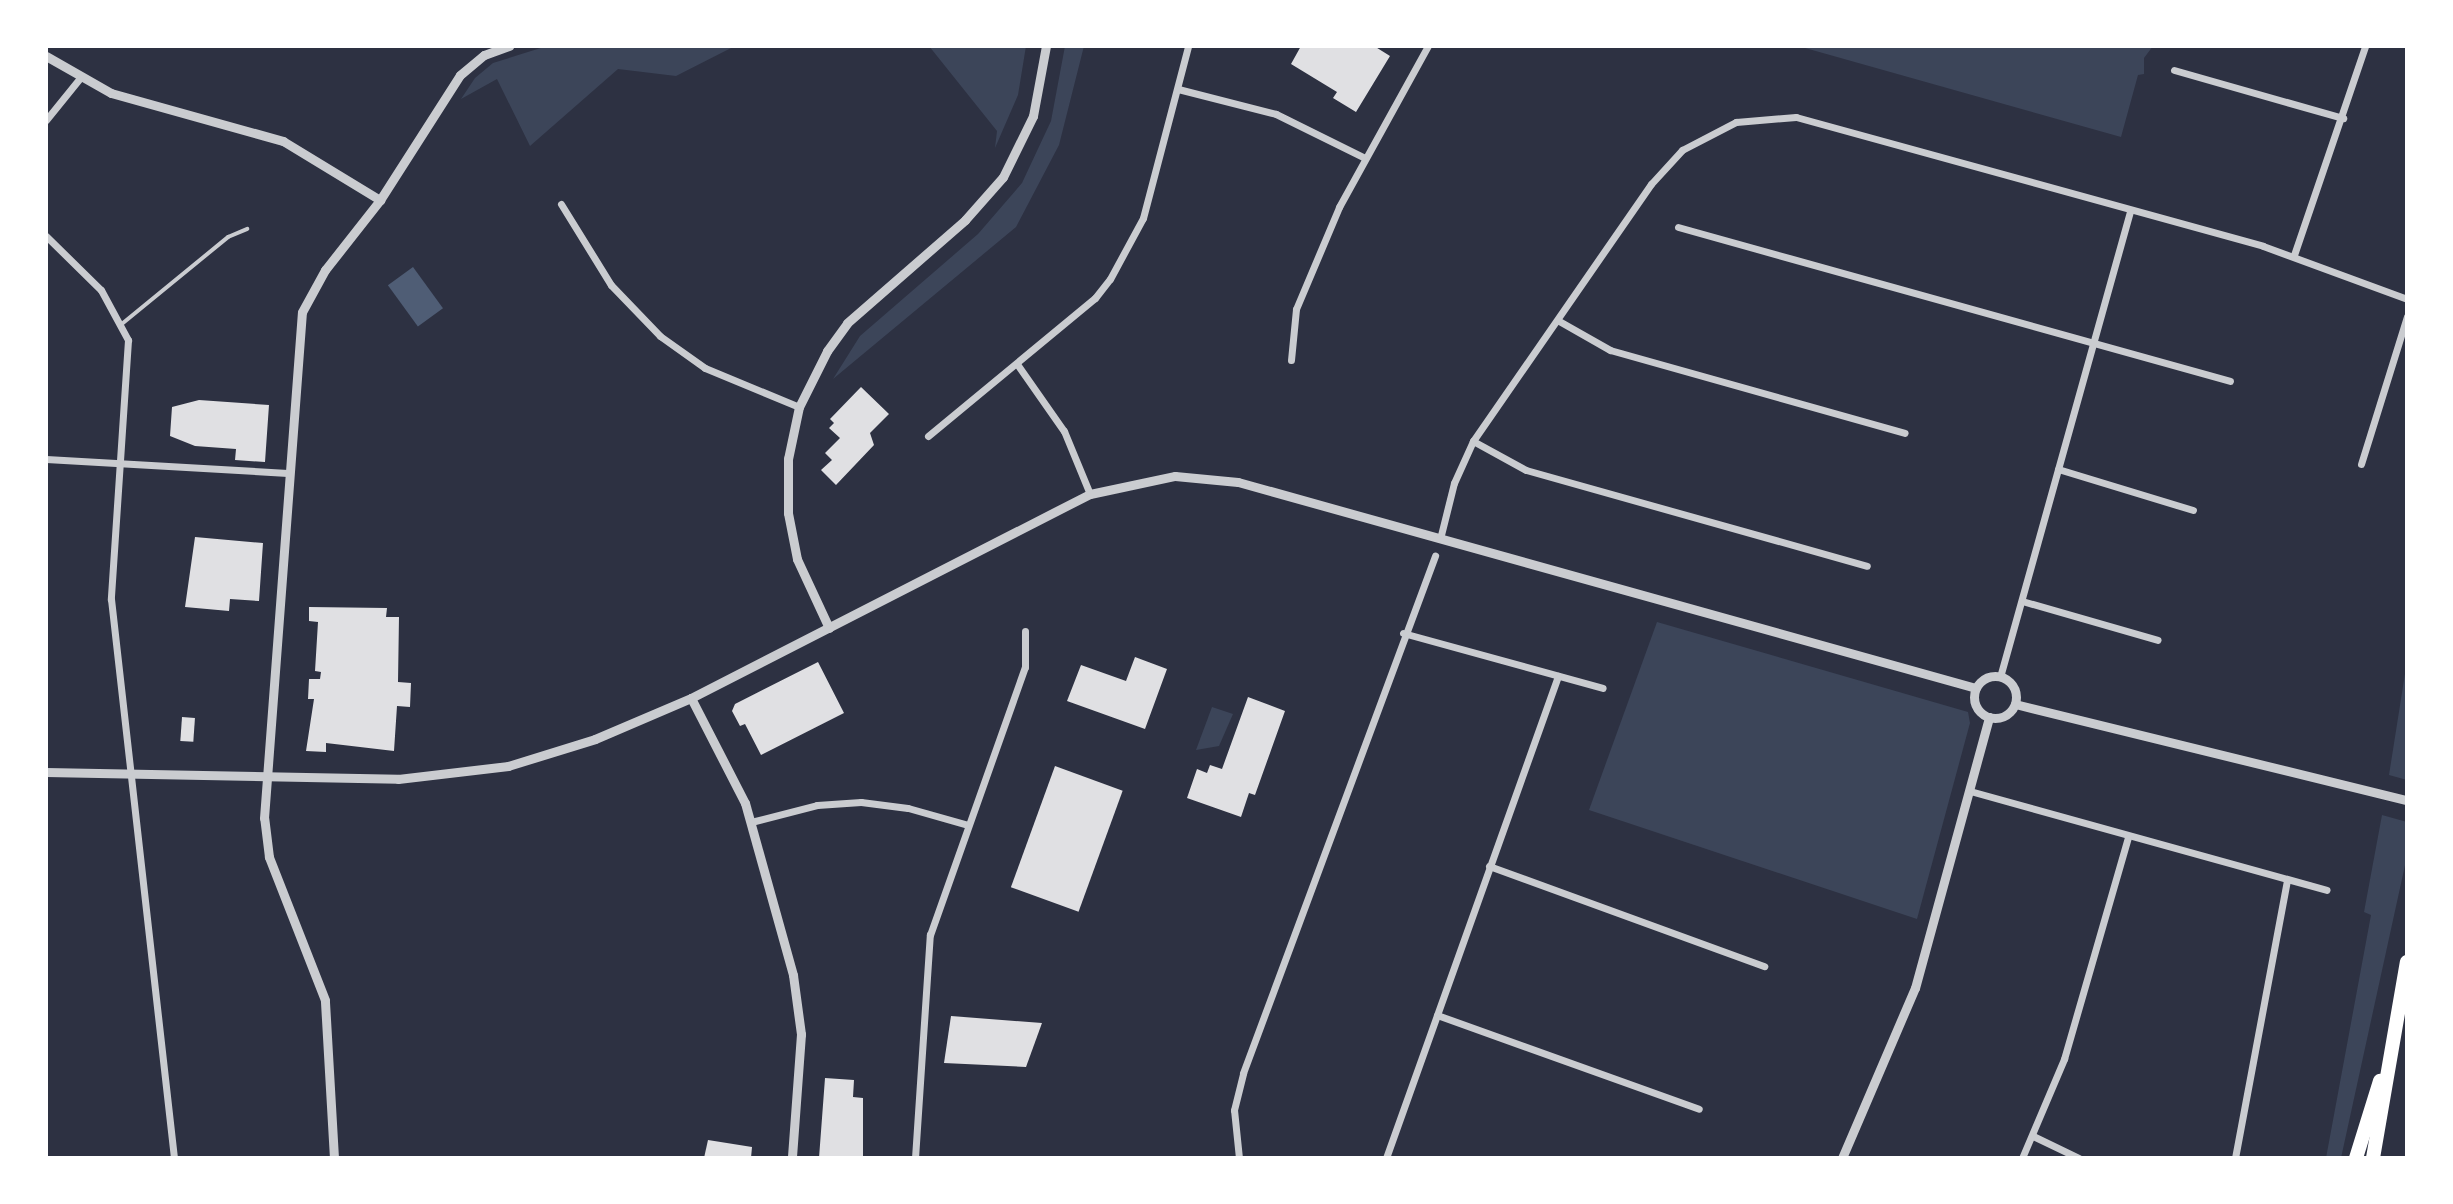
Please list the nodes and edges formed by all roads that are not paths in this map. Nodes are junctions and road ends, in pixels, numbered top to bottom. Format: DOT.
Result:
graph roads {
  1 [pos="509,46"];
  2 [pos="1046,46"];
  3 [pos="1188,46"];
  4 [pos="1428,46"];
  5 [pos="2365,46"];
  6 [pos="46,56"];
  7 [pos="2174,70"];
  8 [pos="80,78"];
  9 [pos="1178,89"];
  10 [pos="2343,118"];
  11 [pos="46,120"];
  12 [pos="1365,158"];
  13 [pos="380,200"];
  14 [pos="561,204"];
  15 [pos="2130,211"];
  16 [pos="1678,227"];
  17 [pos="247,229"];
  18 [pos="46,236"];
  19 [pos="2294,255"];
  20 [pos="2407,299"];
  21 [pos="2407,316"];
  22 [pos="1559,321"];
  23 [pos="123,323"];
  24 [pos="2094,342"];
  25 [pos="1291,360"];
  26 [pos="1017,364"];
  27 [pos="2230,381"];
  28 [pos="799,407"];
  29 [pos="1905,433"];
  30 [pos="928,436"];
  31 [pos="1473,441"];
  32 [pos="46,459"];
  33 [pos="2361,464"];
  34 [pos="123,465"];
  35 [pos="2058,469"];
  36 [pos="288,473"];
  37 [pos="1090,494"];
  38 [pos="2193,510"];
  39 [pos="1440,539"];
  40 [pos="1435,556"];
  41 [pos="1867,566"];
  42 [pos="2022,601"];
  43 [pos="829,628"];
  44 [pos="1025,631"];
  45 [pos="1403,633"];
  46 [pos="2158,640"];
  47 [pos="1558,676"];
  48 [pos="2000,677"];
  49 [pos="1603,688"];
  50 [pos="1976,688"];
  51 [pos="691,698"];
  52 [pos="2015,704"];
  53 [pos="1989,717"];
  54 [pos="46,772"];
  55 [pos="131,775"];
  56 [pos="267,779"];
  57 [pos="1970,791"];
  58 [pos="2407,800"];
  59 [pos="751,822"];
  60 [pos="968,825"];
  61 [pos="2128,837"];
  62 [pos="1489,866"];
  63 [pos="2287,880"];
  64 [pos="2327,890"];
  65 [pos="2407,962"];
  66 [pos="1764,966"];
  67 [pos="1437,1015"];
  68 [pos="2392,1047"];
  69 [pos="1699,1109"];
  70 [pos="2033,1136"];
  71 [pos="174,1158"];
  72 [pos="334,1158"];
  73 [pos="792,1158"];
  74 [pos="915,1158"];
  75 [pos="1239,1158"];
  76 [pos="1386,1158"];
  77 [pos="1842,1158"];
  78 [pos="2022,1158"];
  79 [pos="2079,1158"];
  80 [pos="2235,1158"];
  81 [pos="2356,1158"];
  82 [pos="2373,1158"];
  1 -- 13 [label="street"];
  2 -- 28 [label="street"];
  3 -- 9 [label="street"];
  4 -- 12 [label="street"];
  5 -- 10 [label="street"];
  6 -- 8 [label="street"];
  7 -- 10 [label="street"];
  8 -- 11 [label="street"];
  8 -- 13 [label="street"];
  9 -- 12 [label="street"];
  9 -- 26 [label="street"];
  10 -- 19 [label="street"];
  12 -- 25 [label="street"];
  13 -- 36 [label="street"];
  14 -- 28 [label="street"];
  15 -- 19 [label="street"];
  15 -- 22 [label="street"];
  15 -- 24 [label="street"];
  16 -- 24 [label="street"];
  17 -- 23 [label="lane"];
  18 -- 23 [label="street"];
  19 -- 20 [label="street"];
  21 -- 33 [label="street"];
  22 -- 29 [label="street"];
  22 -- 31 [label="street"];
  23 -- 34 [label="street"];
  24 -- 27 [label="street"];
  24 -- 35 [label="street"];
  26 -- 30 [label="street"];
  26 -- 37 [label="street"];
  28 -- 43 [label="street"];
  31 -- 39 [label="street"];
  31 -- 41 [label="street"];
  32 -- 34 [label="street"];
  34 -- 36 [label="street"];
  34 -- 55 [label="street"];
  35 -- 38 [label="street"];
  35 -- 42 [label="street"];
  36 -- 56 [label="street"];
  37 -- 39 [label="street"];
  37 -- 43 [label="street"];
  39 -- 50 [label="street"];
  40 -- 45 [label="street"];
  42 -- 46 [label="street"];
  42 -- 48 [label="street"];
  43 -- 51 [label="street"];
  44 -- 60 [label="street"];
  45 -- 47 [label="street"];
  45 -- 75 [label="street"];
  47 -- 49 [label="street"];
  47 -- 62 [label="street"];
  48 -- 50 [label="street"];
  48 -- 52 [label="street"];
  50 -- 53 [label="street"];
  51 -- 56 [label="street"];
  51 -- 59 [label="street"];
  52 -- 53 [label="street"];
  52 -- 58 [label="street"];
  53 -- 57 [label="street"];
  54 -- 55 [label="street"];
  55 -- 56 [label="street"];
  55 -- 71 [label="street"];
  56 -- 72 [label="street"];
  57 -- 61 [label="street"];
  57 -- 77 [label="street"];
  59 -- 60 [label="street"];
  59 -- 73 [label="street"];
  60 -- 74 [label="street"];
  61 -- 63 [label="street"];
  61 -- 70 [label="street"];
  62 -- 66 [label="street"];
  62 -- 67 [label="street"];
  63 -- 64 [label="street"];
  63 -- 80 [label="street"];
  65 -- 68 [label="highway"];
  67 -- 69 [label="street"];
  67 -- 76 [label="street"];
  68 -- 81 [label="highway"];
  68 -- 82 [label="highway"];
  70 -- 78 [label="street"];
  70 -- 79 [label="street"];
}
